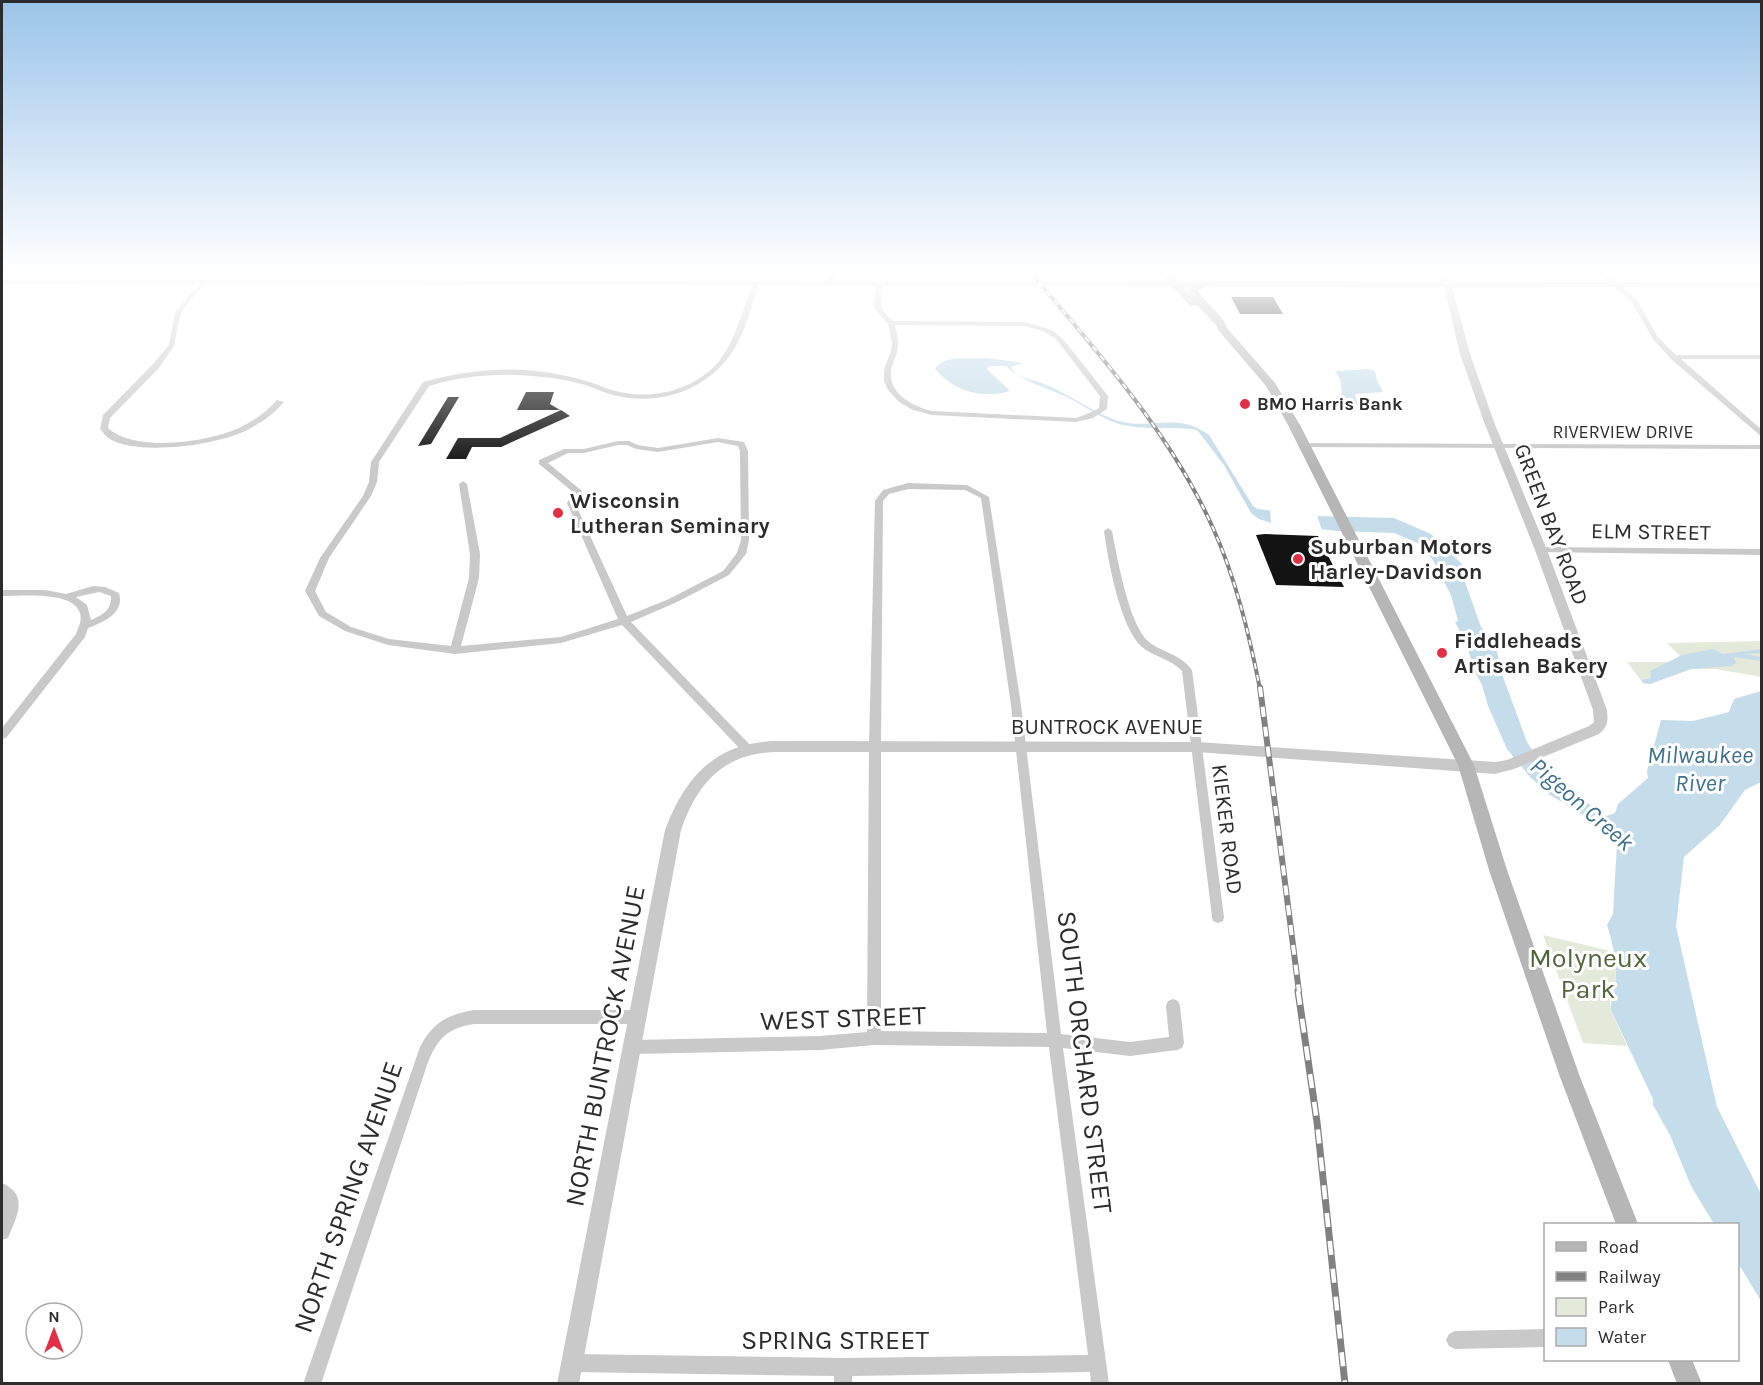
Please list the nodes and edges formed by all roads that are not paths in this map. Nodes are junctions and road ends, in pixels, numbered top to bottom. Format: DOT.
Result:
graph roads {
  1 [pos="174,338"];
  2 [pos="735,338"];
  3 [pos="895,338"];
  4 [pos="1059,338"];
  5 [pos="1230,338"];
  6 [pos="1461,338"];
  7 [pos="1654,338"];
  8 [pos="1674,357"];
  9 [pos="1761,357"];
  10 [pos="280,402"];
  11 [pos="1761,435"];
  12 [pos="1304,445"];
  13 [pos="1499,447"];
  14 [pos="1761,447"];
  15 [pos="463,484"];
  16 [pos="1108,531"];
  17 [pos="1540,550"];
  18 [pos="1761,552"];
  19 [pos="2,593"];
  20 [pos="69,596"];
  21 [pos="624,621"];
  22 [pos="86,625"];
  23 [pos="455,650"];
  24 [pos="2,735"];
  25 [pos="875,745"];
  26 [pos="1020,747"];
  27 [pos="1197,747"];
  28 [pos="747,749"];
  29 [pos="1466,765"];
  30 [pos="1218,917"];
  31 [pos="1173,1006"];
  32 [pos="639,1017"];
  33 [pos="874,1038"];
  34 [pos="1055,1040"];
  35 [pos="633,1047"];
  36 [pos="2,1191"];
  37 [pos="1627,1223"];
  38 [pos="2,1232"];
  39 [pos="1544,1338"];
  40 [pos="1455,1340"];
  41 [pos="1681,1361"];
  42 [pos="572,1363"];
  43 [pos="1098,1363"];
  44 [pos="843,1375"];
  45 [pos="312,1383"];
  46 [pos="568,1383"];
  47 [pos="1100,1383"];
  48 [pos="1690,1383"];
  1 -- 10 [label="street"];
  2 -- 23 [label="street"];
  3 -- 4 [label="street"];
  5 -- 12 [label="main road"];
  6 -- 13 [label="street, GREEN BAY ROAD"];
  7 -- 8 [label="street"];
  8 -- 9 [label="street"];
  8 -- 11 [label="street"];
  12 -- 13 [label="street, RIVERVIEW DRIVE"];
  12 -- 29 [label="main road"];
  13 -- 14 [label="street, RIVERVIEW DRIVE"];
  13 -- 17 [label="street, GREEN BAY ROAD"];
  15 -- 23 [label="street"];
  16 -- 27 [label="street, KIEKER ROAD"];
  17 -- 18 [label="street, ELM STREET"];
  17 -- 29 [label="street, GREEN BAY ROAD"];
  19 -- 20 [label="street"];
  20 -- 22 [label="street"];
  20 -- 22 [label="street"];
  21 -- 21 [label="street"];
  21 -- 23 [label="street"];
  21 -- 28 [label="street"];
  22 -- 24 [label="street"];
  25 -- 26 [label="street, BUNTROCK AVENUE"];
  25 -- 26 [label="street, SOUTH ORCHARD STREET"];
  25 -- 28 [label="street, BUNTROCK AVENUE"];
  25 -- 33 [label="street"];
  26 -- 27 [label="street, BUNTROCK AVENUE"];
  26 -- 34 [label="street, SOUTH ORCHARD STREET"];
  27 -- 29 [label="street, BUNTROCK AVENUE"];
  27 -- 30 [label="street, KIEKER ROAD"];
  28 -- 32 [label="street, NORTH BUNTROCK AVENUE"];
  29 -- 37 [label="main road"];
  31 -- 34 [label="street"];
  32 -- 35 [label="street, NORTH BUNTROCK AVENUE"];
  32 -- 45 [label="street, NORTH SPRING AVENUE"];
  33 -- 34 [label="street, WEST STREET"];
  33 -- 35 [label="street, WEST STREET"];
  34 -- 43 [label="street, SOUTH ORCHARD STREET"];
  35 -- 42 [label="street, NORTH BUNTROCK AVENUE"];
  36 -- 38 [label="street"];
  39 -- 40 [label="street"];
  41 -- 48 [label="main road"];
  42 -- 44 [label="street, SPRING STREET"];
  42 -- 46 [label="street, NORTH BUNTROCK AVENUE"];
  43 -- 44 [label="street, SPRING STREET"];
  43 -- 47 [label="street, SOUTH ORCHARD STREET"];
}
